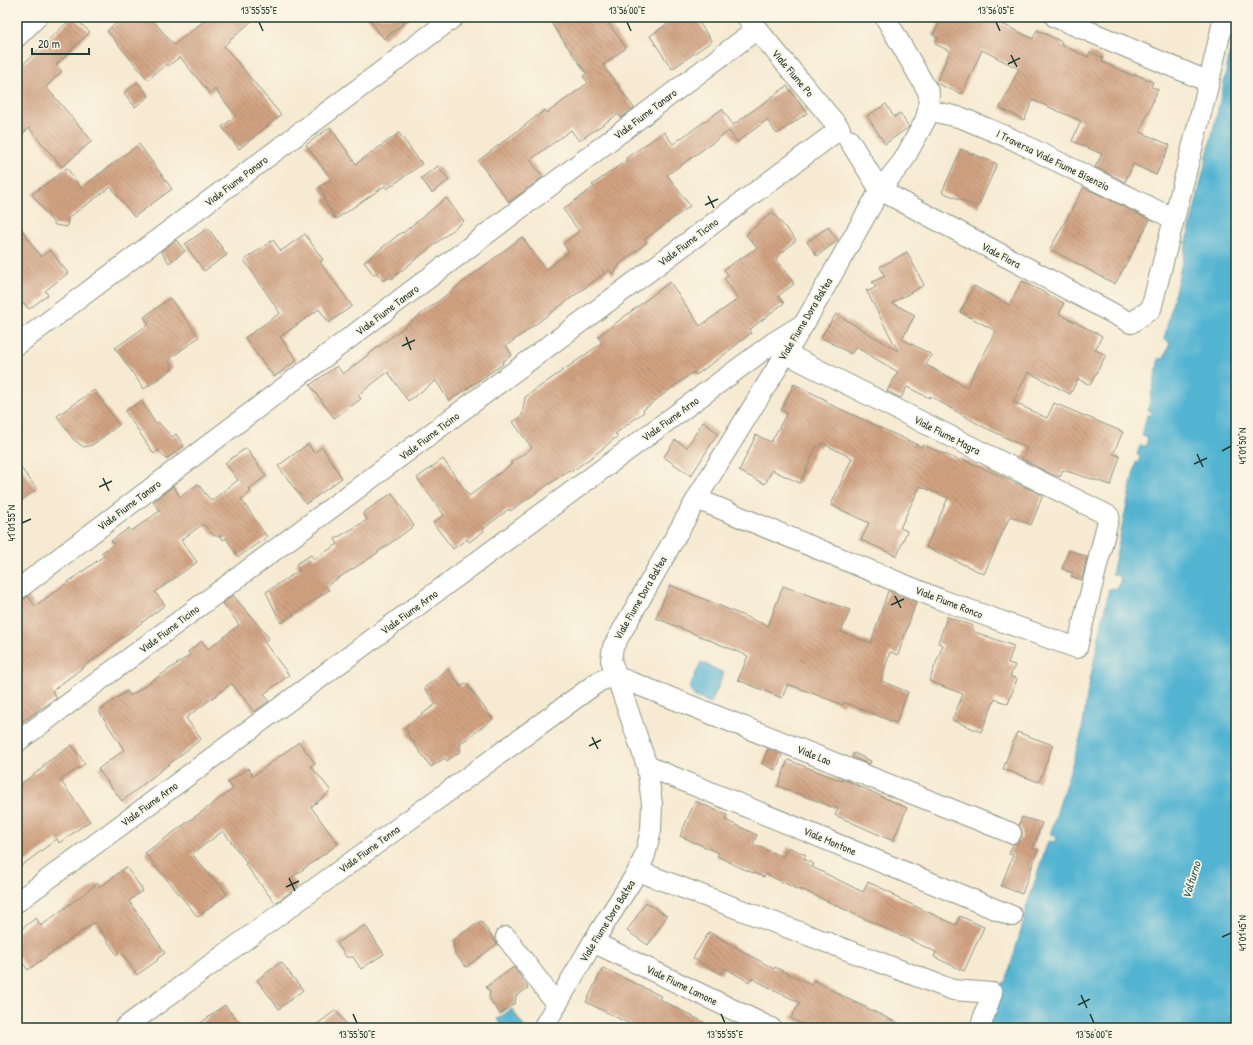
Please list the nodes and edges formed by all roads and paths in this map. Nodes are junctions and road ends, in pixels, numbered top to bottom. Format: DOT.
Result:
graph roads {
  1 [pos="37,17"];
  2 [pos="454,17"];
  3 [pos="885,17"];
  4 [pos="1055,17"];
  5 [pos="1224,17"];
  6 [pos="752,23"];
  7 [pos="17,37"];
  8 [pos="1209,82"];
  9 [pos="928,110"];
  10 [pos="845,135"];
  11 [pos="880,190"];
  12 [pos="1174,219"];
  13 [pos="804,324"];
  14 [pos="17,345"];
  15 [pos="785,353"];
  16 [pos="697,498"];
  17 [pos="1109,516"];
  18 [pos="17,590"];
  19 [pos="616,677"];
  20 [pos="17,742"];
  21 [pos="647,766"];
  22 [pos="1012,833"];
  23 [pos="638,871"];
  24 [pos="17,902"];
  25 [pos="1012,916"];
  26 [pos="506,937"];
  27 [pos="593,942"];
  28 [pos="557,1005"];
  29 [pos="124,1028"];
  30 [pos="543,1028"];
  31 [pos="771,1028"];
  32 [pos="980,1028"];
  1 -- 7 [label="street"];
  2 -- 14 [label="street, Viale Fiume Panaro"];
  3 -- 9 [label="street"];
  4 -- 8 [label="street"];
  5 -- 8 [label="street"];
  6 -- 10 [label="street, Viale Fiume Po"];
  6 -- 18 [label="street, Viale Fiume Tanaro"];
  8 -- 12 [label="street"];
  9 -- 11 [label="street, Viale Fiume Dora Baltea"];
  9 -- 12 [label="street, I Traversa Viale Fiume Bisenzio"];
  10 -- 11 [label="street, Viale Fiume Po"];
  10 -- 20 [label="street, Viale Fiume Ticino"];
  11 -- 12 [label="street, Viale Fiora"];
  11 -- 13 [label="street, Viale Fiume Dora Baltea"];
  13 -- 15 [label="street, Viale Fiume Dora Baltea"];
  13 -- 24 [label="street, Viale Fiume Arno"];
  15 -- 16 [label="street, Viale Fiume Dora Baltea"];
  15 -- 17 [label="street, Viale Fiume Magra"];
  16 -- 17 [label="street, Viale Fiume Ronco"];
  16 -- 19 [label="street, Viale Fiume Dora Baltea"];
  19 -- 21 [label="street, Viale Fiume Dora Baltea"];
  19 -- 22 [label="street, Viale Lao"];
  19 -- 29 [label="street, Viale Fiume Tenna"];
  21 -- 23 [label="street, Viale Fiume Dora Baltea"];
  21 -- 25 [label="street, Viale Montone"];
  23 -- 27 [label="street, Viale Fiume Dora Baltea"];
  23 -- 32 [label="street"];
  26 -- 28 [label="street"];
  27 -- 28 [label="street, Viale Fiume Dora Baltea"];
  27 -- 31 [label="street, Viale Fiume Lamone"];
  28 -- 30 [label="street, Viale Fiume Dora Baltea"];
}
